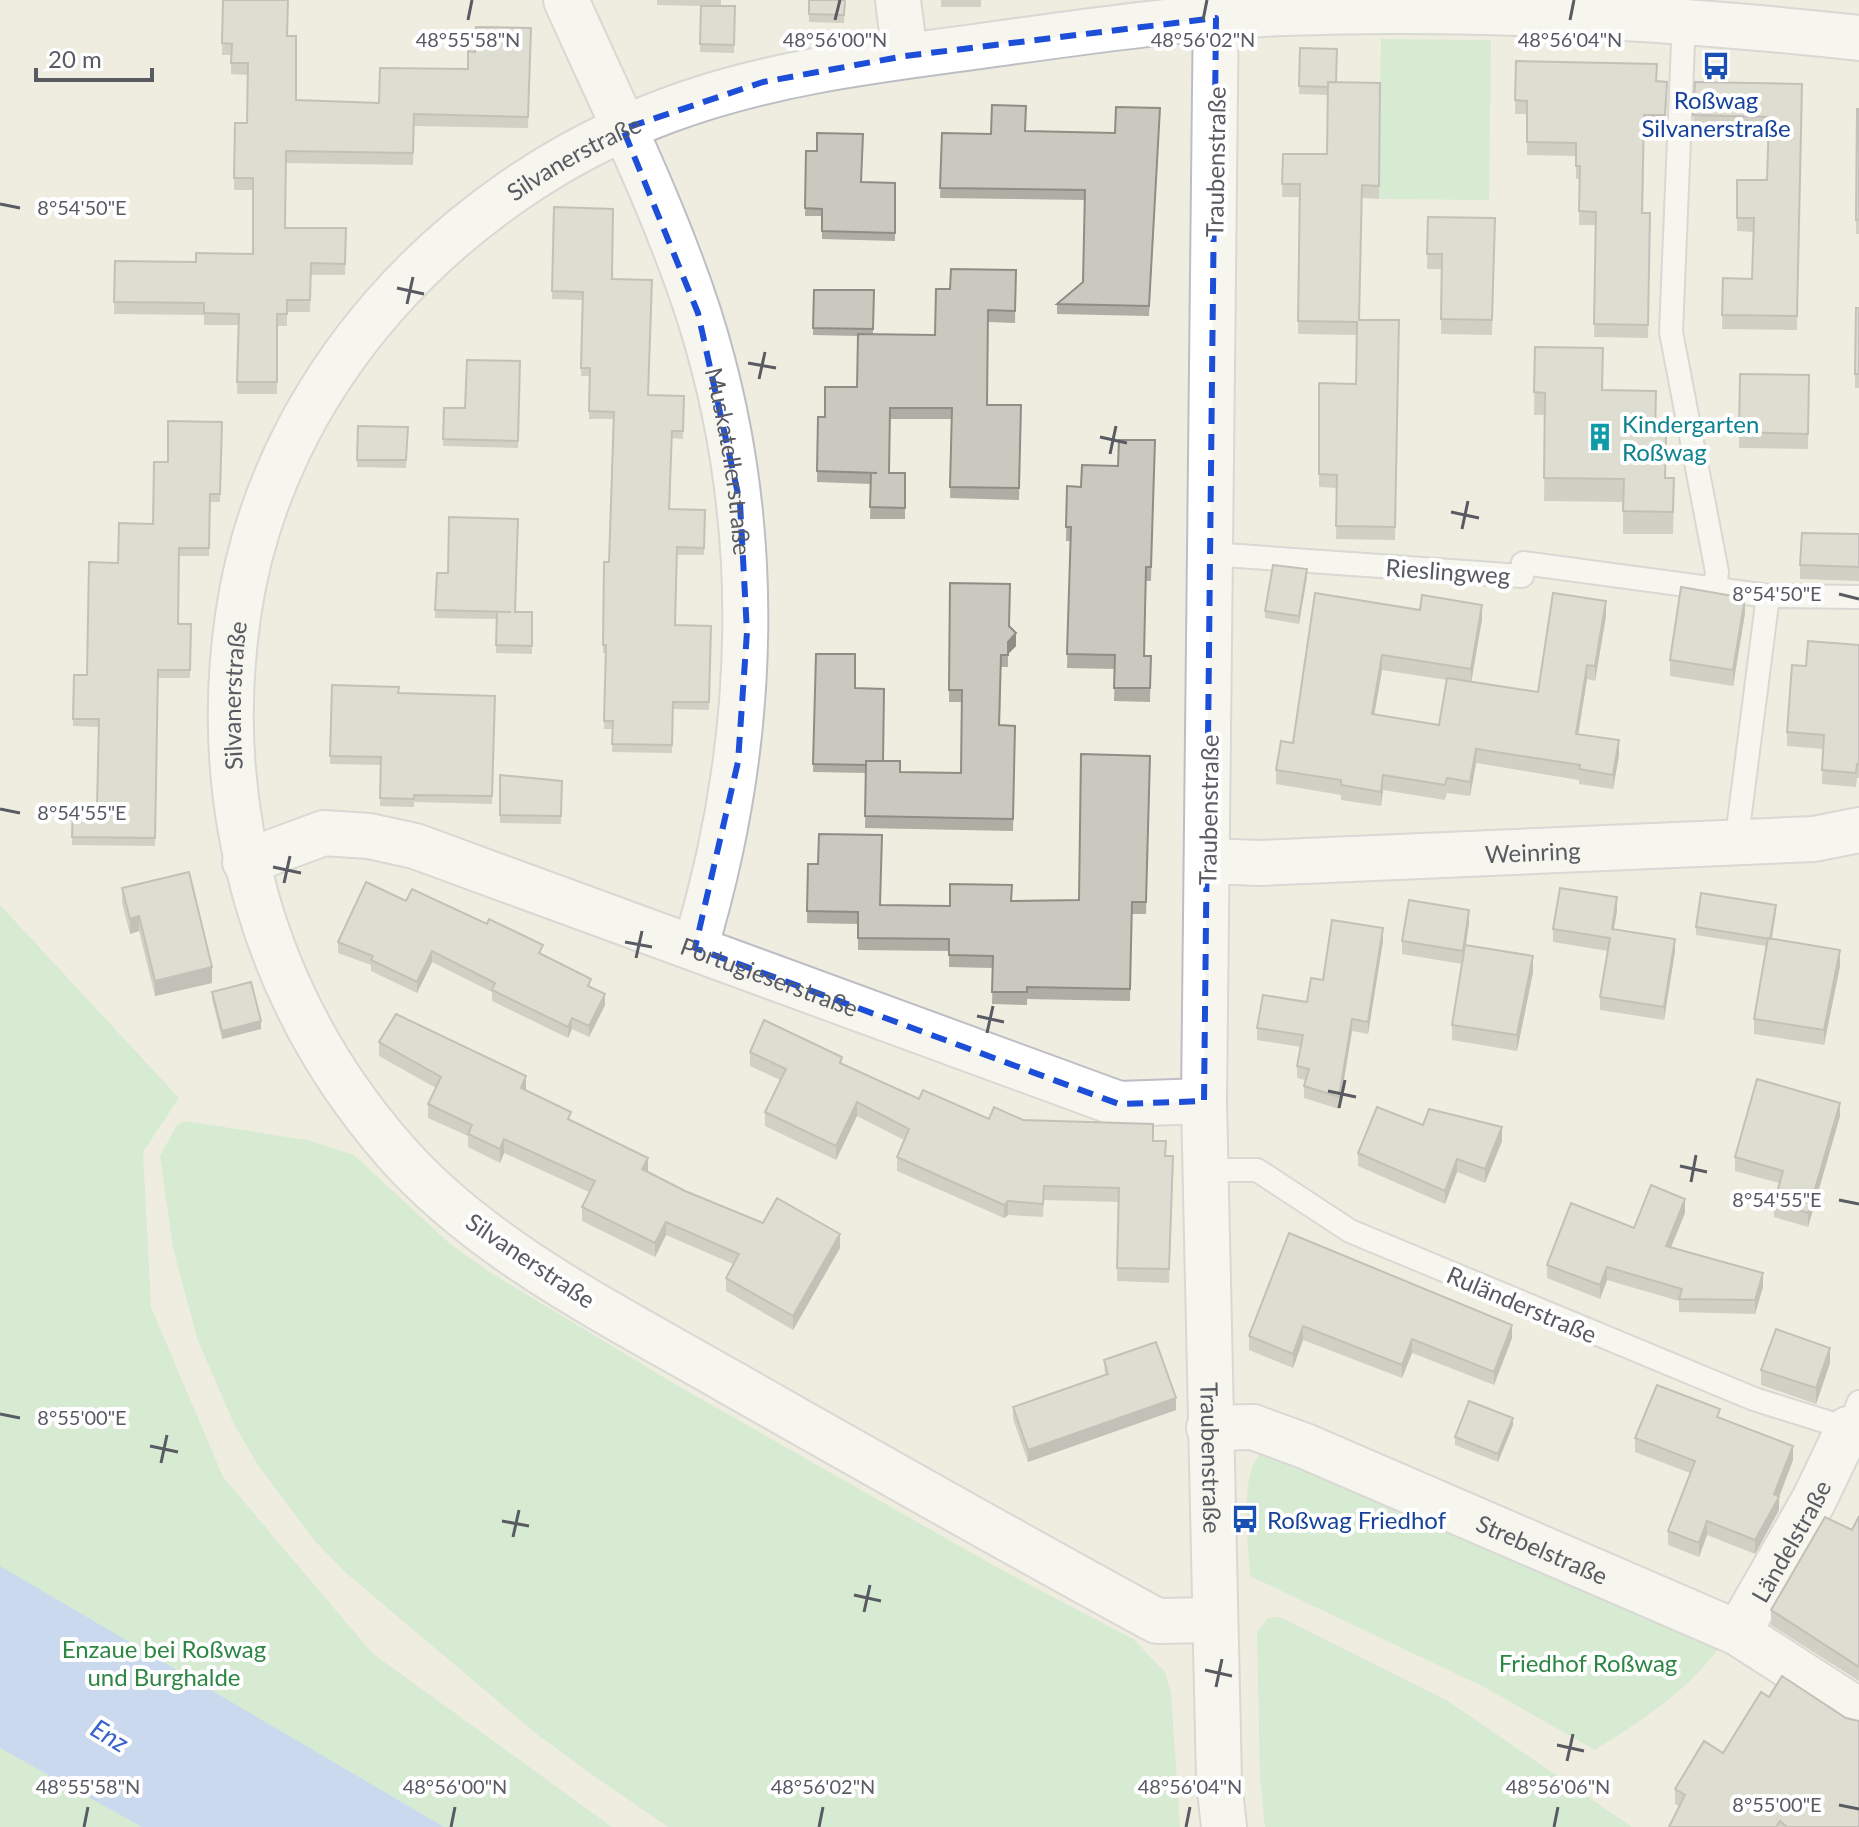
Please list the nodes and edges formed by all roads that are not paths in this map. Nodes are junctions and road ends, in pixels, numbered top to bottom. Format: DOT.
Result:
graph roads {
  1 [pos="566,0"];
  2 [pos="898,0"];
  3 [pos="1216,9"];
  4 [pos="1684,19"];
  5 [pos="1859,38"];
  6 [pos="905,56"];
  7 [pos="623,129"];
  8 [pos="1210,554"];
  9 [pos="1715,589"];
  10 [pos="1768,596"];
  11 [pos="1859,597"];
  12 [pos="1859,830"];
  13 [pos="1740,841"];
  14 [pos="1207,861"];
  15 [pos="245,862"];
  16 [pos="695,948"];
  17 [pos="1204,1101"];
  18 [pos="1206,1170"];
  19 [pos="1855,1421"];
  20 [pos="1209,1428"];
  21 [pos="1215,1620"];
  22 [pos="1738,1633"];
  23 [pos="1859,1711"];
  24 [pos="1224,1827"];
  1 -- 7 [label="street, Muskatellerstraße"];
  2 -- 6 [label="street"];
  3 -- 4 [label="street, Silvanerstraße"];
  3 -- 6 [label="street, Silvanerstraße"];
  3 -- 8 [label="street, Traubenstraße"];
  4 -- 5 [label="street, Silvanerstraße"];
  4 -- 9 [label="lane"];
  6 -- 7 [label="street, Silvanerstraße"];
  7 -- 15 [label="street, Silvanerstraße"];
  7 -- 16 [label="street, Muskatellerstraße"];
  8 -- 9 [label="lane, Rieslingweg"];
  8 -- 14 [label="street, Traubenstraße"];
  9 -- 10 [label="lane, Rieslingweg"];
  10 -- 11 [label="lane, Rieslingweg"];
  10 -- 13 [label="lane"];
  12 -- 13 [label="street, Weinring"];
  13 -- 14 [label="street, Weinring"];
  14 -- 17 [label="street, Traubenstraße"];
  15 -- 16 [label="street, Portugieserstraße"];
  15 -- 21 [label="street, Silvanerstraße"];
  16 -- 17 [label="street, Portugieserstraße"];
  17 -- 18 [label="street, Traubenstraße"];
  18 -- 19 [label="lane, Ruländerstraße"];
  18 -- 20 [label="street, Traubenstraße"];
  19 -- 22 [label="street, Ländelstraße"];
  20 -- 21 [label="street, Traubenstraße"];
  20 -- 22 [label="street, Strebelstraße"];
  21 -- 24 [label="street, Traubenstraße"];
  22 -- 23 [label="street, Strebelstraße"];
}
